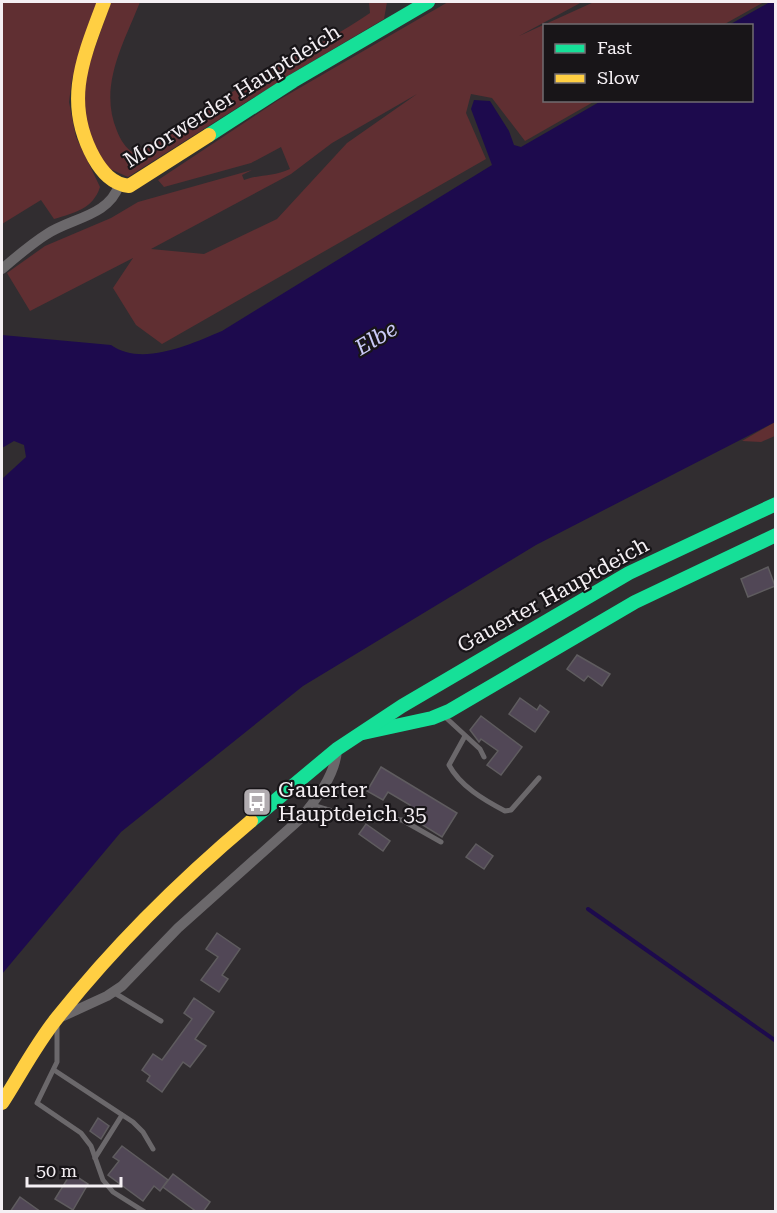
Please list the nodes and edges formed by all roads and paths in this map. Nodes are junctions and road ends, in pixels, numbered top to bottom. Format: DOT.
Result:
graph roads {
  1 [pos="104,2"];
  2 [pos="428,2"];
  3 [pos="119,185"];
  4 [pos="2,269"];
  5 [pos="776,504"];
  6 [pos="776,535"];
  7 [pos="441,714"];
  8 [pos="357,734"];
  9 [pos="465,736"];
  10 [pos="337,749"];
  11 [pos="484,757"];
  12 [pos="539,778"];
  13 [pos="312,805"];
  14 [pos="441,842"];
  15 [pos="113,992"];
  16 [pos="56,1019"];
  17 [pos="161,1022"];
  18 [pos="54,1070"];
  19 [pos="2,1103"];
  20 [pos="122,1115"];
  21 [pos="153,1149"];
  22 [pos="95,1158"];
  23 [pos="145,1212"];
  1 -- 3 [label="street, Moorwerder Hauptdeich"];
  2 -- 3 [label="street, Moorwerder Hauptdeich"];
  3 -- 4 [label="street, Moorwerder Hauptdeich"];
  5 -- 8 [label="street, Gauerter Hauptdeich"];
  6 -- 7 [label="street, Gauerter Hauptdeich"];
  7 -- 8 [label="street, Gauerter Hauptdeich"];
  7 -- 9 [label="lane"];
  8 -- 10 [label="street, Gauerter Hauptdeich"];
  9 -- 11 [label="lane"];
  9 -- 12 [label="lane"];
  10 -- 13 [label="street"];
  10 -- 16 [label="street, Gauerter Hauptdeich"];
  13 -- 14 [label="lane"];
  13 -- 15 [label="street"];
  15 -- 16 [label="street"];
  15 -- 17 [label="lane"];
  16 -- 18 [label="lane"];
  16 -- 19 [label="street, Gauerter Hauptdeich"];
  18 -- 20 [label="lane"];
  18 -- 22 [label="lane"];
  20 -- 21 [label="lane"];
  20 -- 22 [label="lane"];
  22 -- 23 [label="lane"];
}
